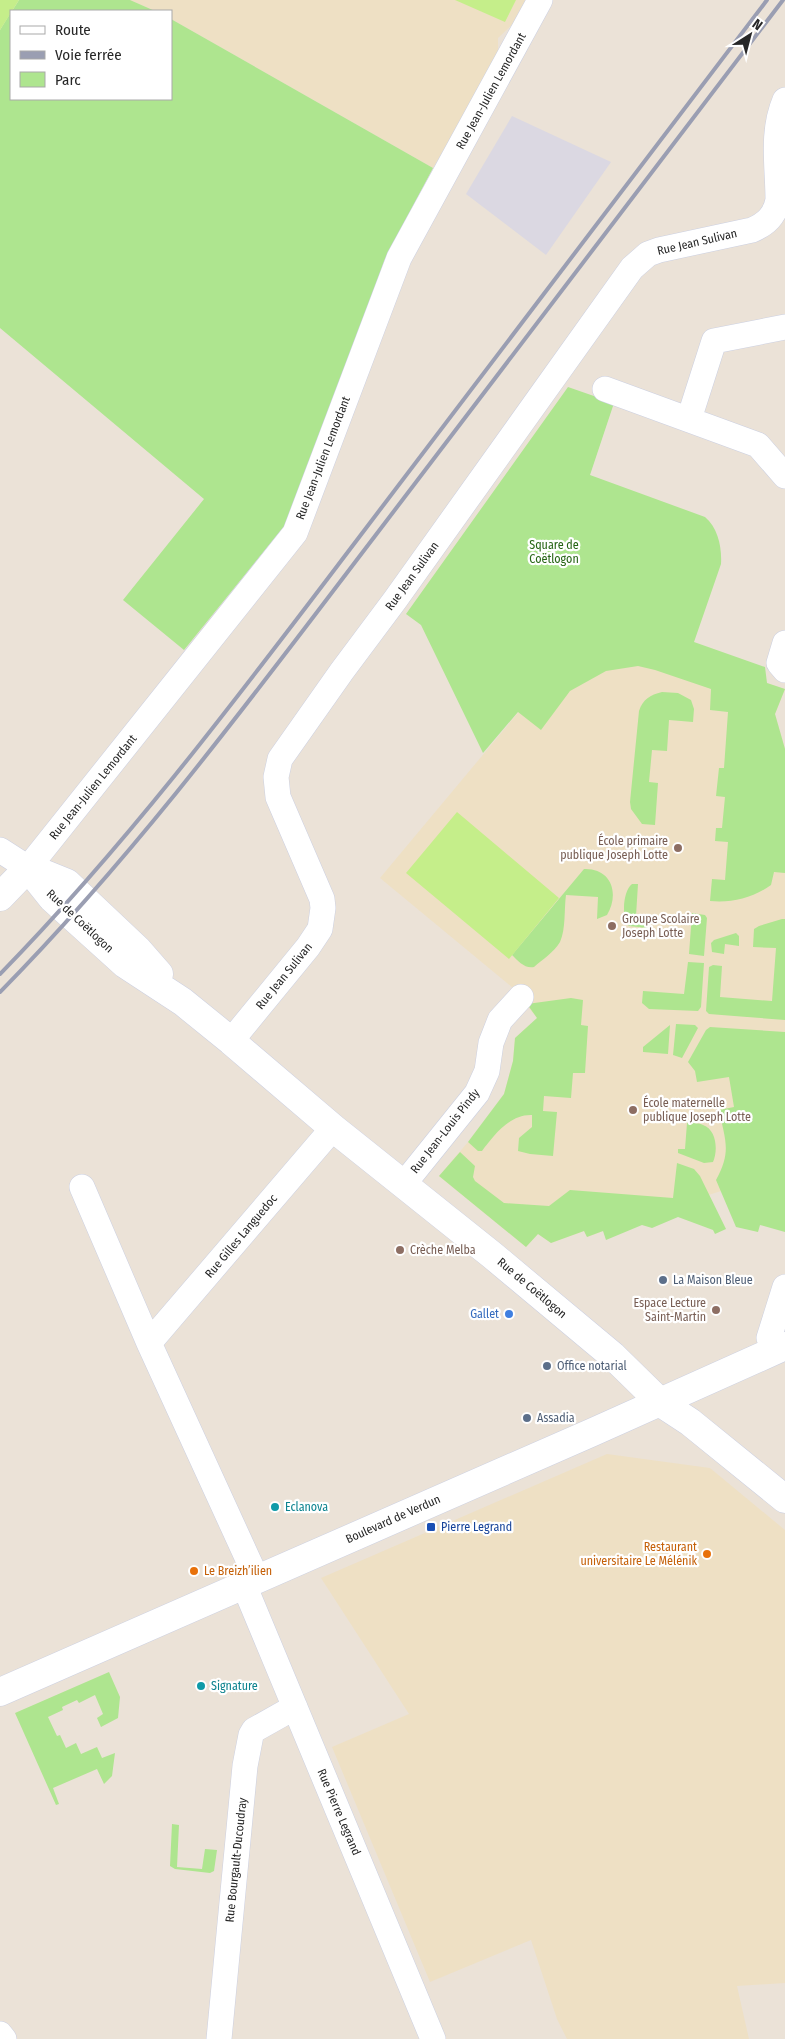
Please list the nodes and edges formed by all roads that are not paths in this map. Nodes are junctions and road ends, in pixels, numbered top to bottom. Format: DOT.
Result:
graph roads {
  1 [pos="540,0"];
  2 [pos="785,100"];
  3 [pos="781,202"];
  4 [pos="785,328"];
  5 [pos="605,389"];
  6 [pos="689,419"];
  7 [pos="785,476"];
  8 [pos="0,850"];
  9 [pos="28,868"];
  10 [pos="0,897"];
  11 [pos="521,997"];
  12 [pos="231,1040"];
  13 [pos="333,1128"];
  14 [pos="402,1185"];
  15 [pos="82,1187"];
  16 [pos="785,1287"];
  17 [pos="777,1342"];
  18 [pos="149,1344"];
  19 [pos="661,1402"];
  20 [pos="785,1499"];
  21 [pos="250,1582"];
  22 [pos="0,1692"];
  23 [pos="295,1707"];
  24 [pos="0,2034"];
  25 [pos="4,2039"];
  26 [pos="219,2039"];
  27 [pos="434,2039"];
  1 -- 9 [label="street, Rue Jean-Julien Lemordant"];
  2 -- 3 [label="street"];
  3 -- 12 [label="street, Rue Jean Sulivan"];
  4 -- 6 [label="street"];
  5 -- 6 [label="street"];
  6 -- 7 [label="street"];
  8 -- 9 [label="street"];
  9 -- 10 [label="street"];
  9 -- 12 [label="street, Rue de Coëtlogon"];
  11 -- 14 [label="street, Rue Jean-Louis Pindy"];
  12 -- 13 [label="street, Rue de Coëtlogon"];
  13 -- 14 [label="street, Rue de Coëtlogon"];
  13 -- 18 [label="street, Rue Gilles Languedoc"];
  14 -- 19 [label="street, Rue de Coëtlogon"];
  15 -- 18 [label="street"];
  16 -- 17 [label="street"];
  17 -- 19 [label="street, Boulevard de Verdun"];
  18 -- 21 [label="street"];
  19 -- 20 [label="street, Rue de Coëtlogon"];
  19 -- 21 [label="street, Boulevard de Verdun"];
  21 -- 22 [label="street, Boulevard de Verdun"];
  21 -- 23 [label="street, Rue Pierre Legrand"];
  23 -- 26 [label="street, Rue Bourgault-Ducoudray"];
  23 -- 27 [label="street, Rue Pierre Legrand"];
  24 -- 25 [label="street"];
}
